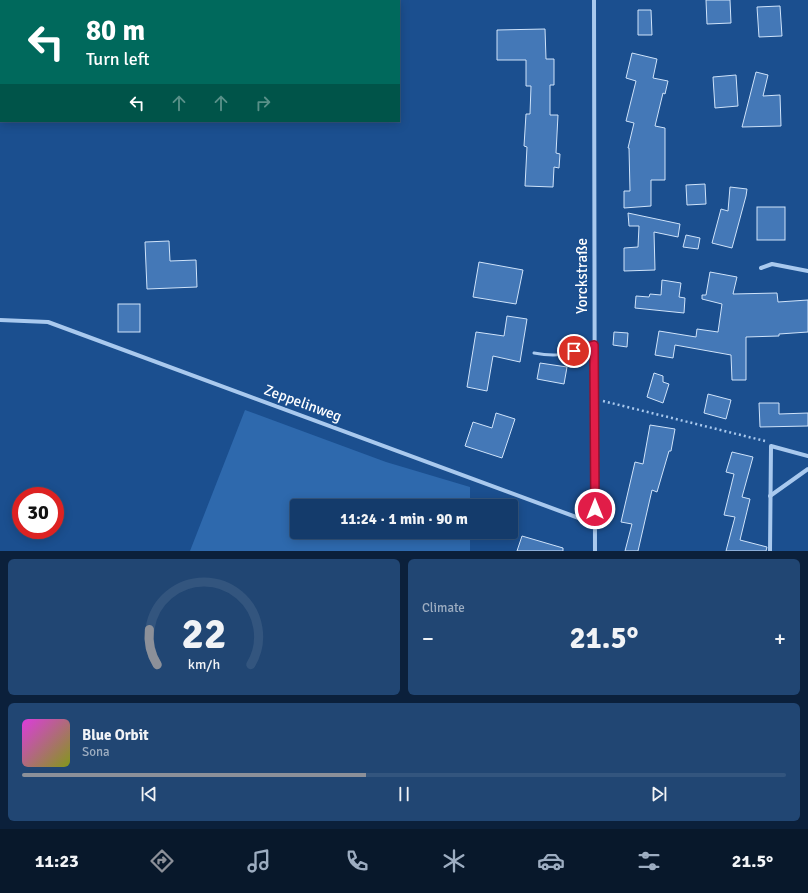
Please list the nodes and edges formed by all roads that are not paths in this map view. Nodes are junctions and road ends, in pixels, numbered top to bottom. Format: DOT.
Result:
graph roads {
  1 [pos="594,0"];
  2 [pos="761,268"];
  3 [pos="808,271"];
  4 [pos="0,320"];
  5 [pos="594,345"];
  6 [pos="534,353"];
  7 [pos="808,456"];
  8 [pos="808,469"];
  9 [pos="770,496"];
  10 [pos="595,524"];
  11 [pos="595,551"];
  12 [pos="770,551"];
  1 -- 5 [label="street, Yorckstraße"];
  2 -- 3 [label="street"];
  4 -- 10 [label="street, Zeppelinweg"];
  5 -- 6 [label="lane"];
  5 -- 10 [label="street, Yorckstraße"];
  7 -- 9 [label="street"];
  8 -- 9 [label="street"];
  9 -- 12 [label="street"];
  10 -- 11 [label="street, Yorckstraße"];
}
